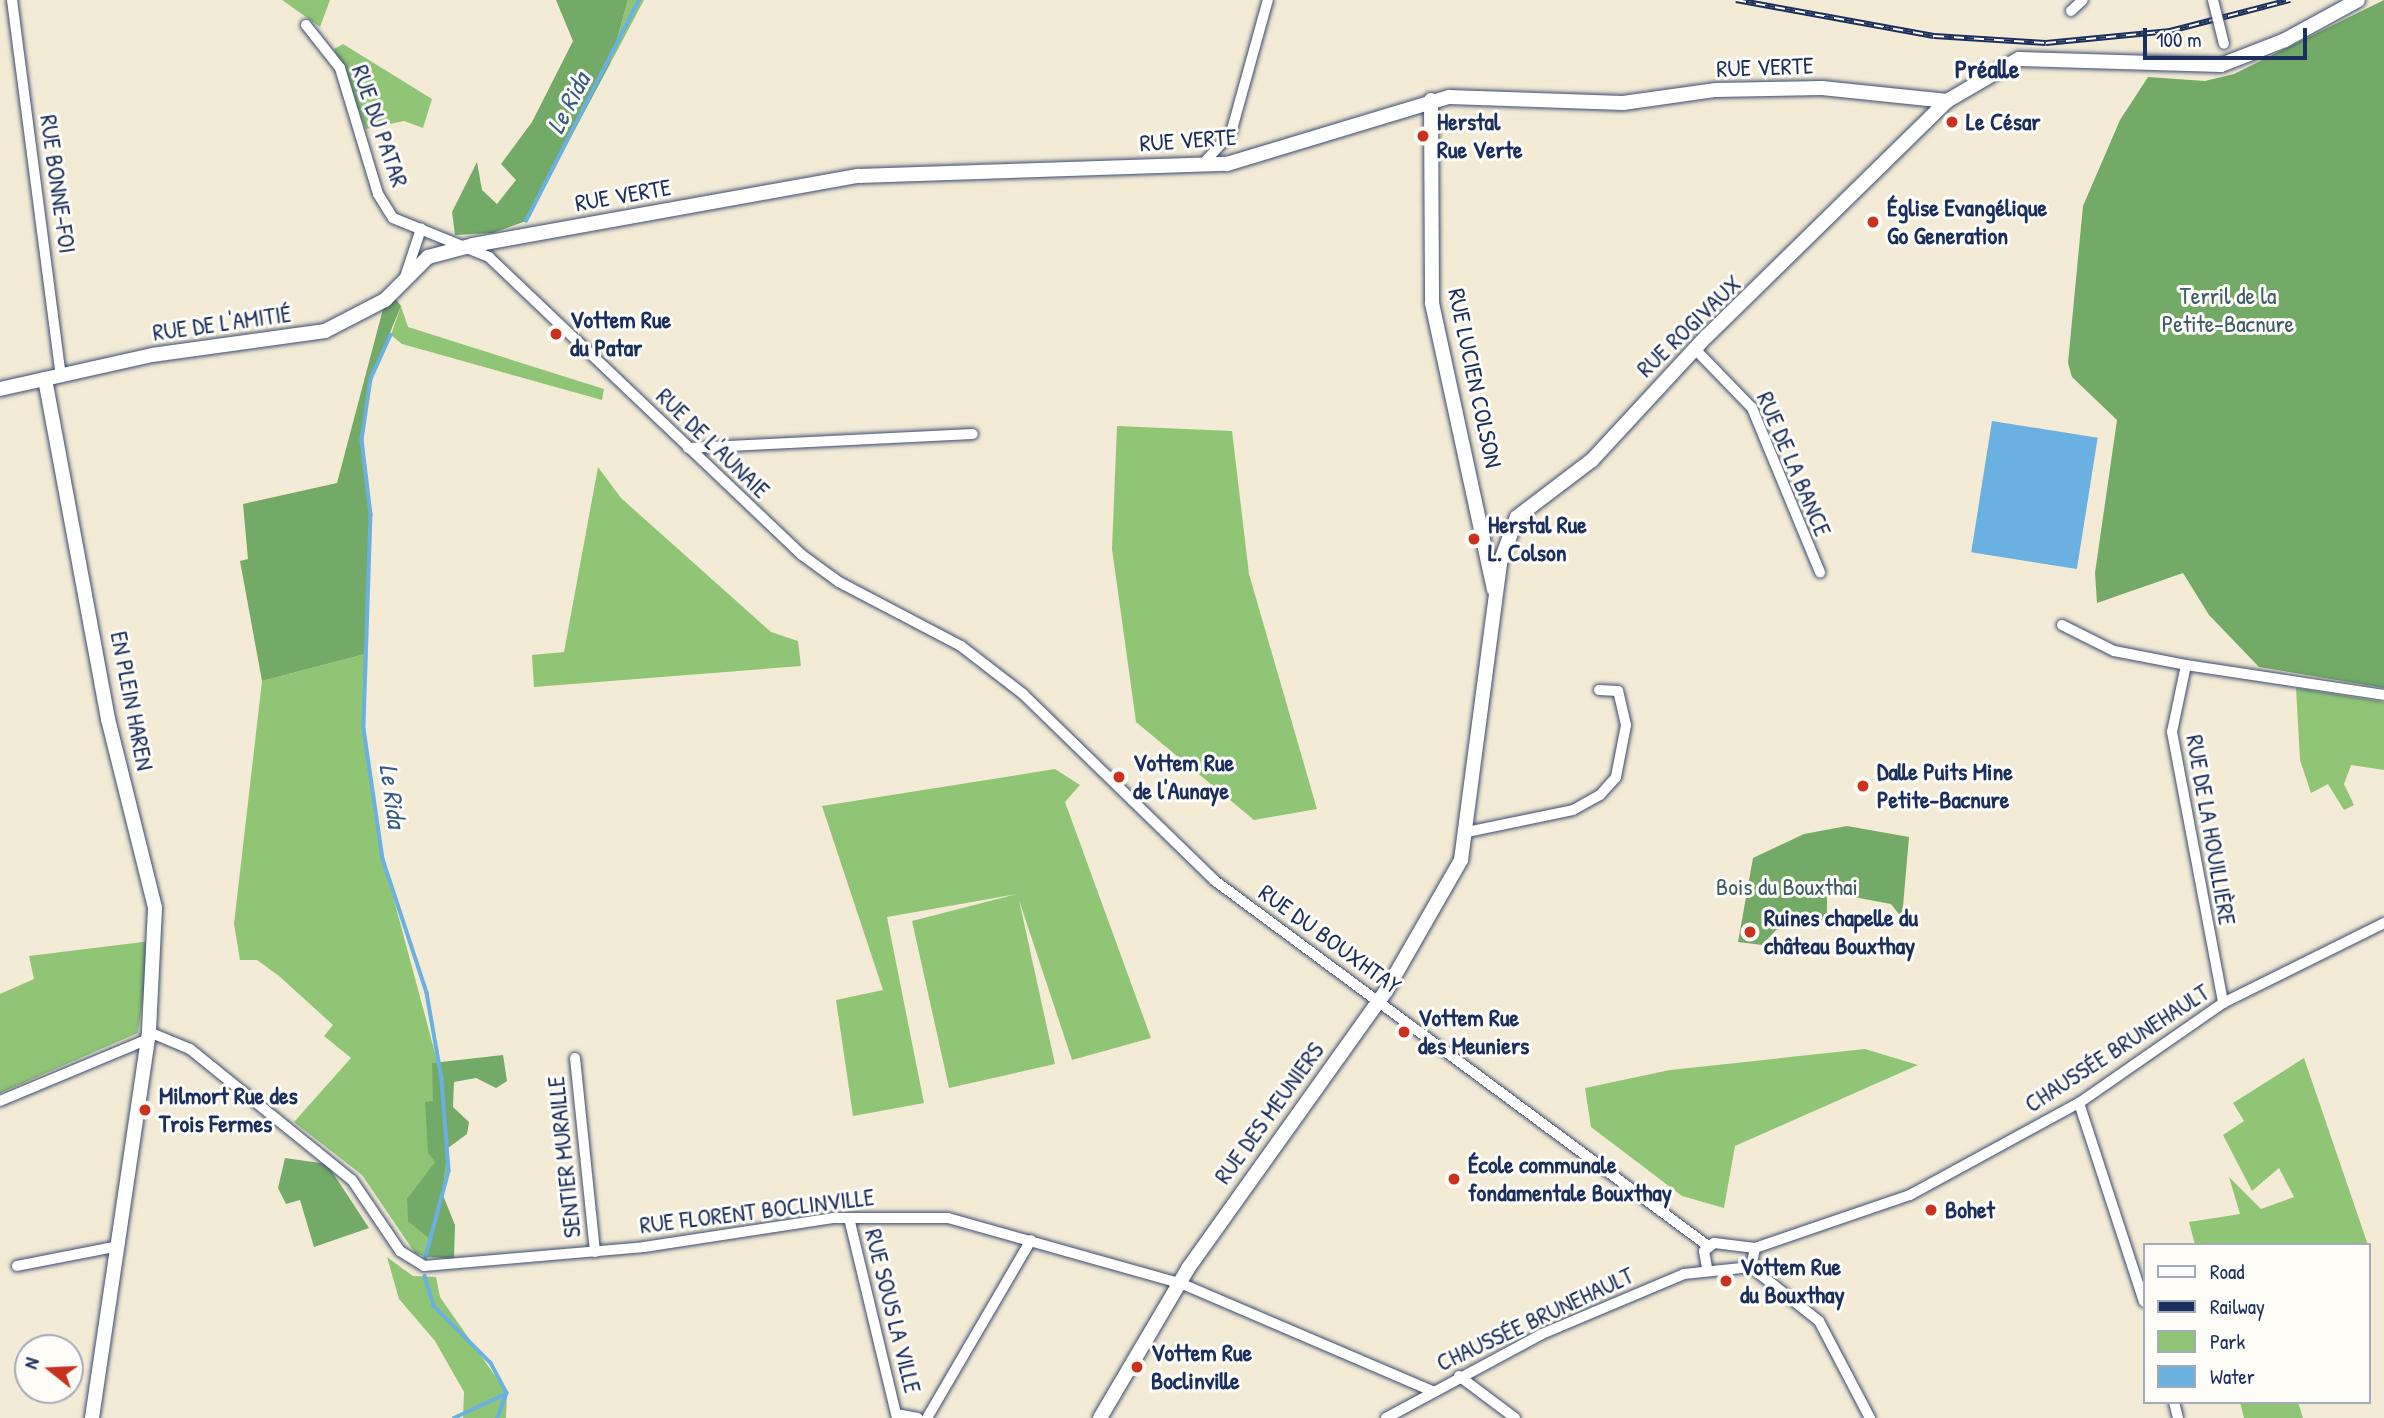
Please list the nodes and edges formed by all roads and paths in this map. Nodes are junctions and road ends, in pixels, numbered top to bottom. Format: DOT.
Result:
graph roads {
  1 [pos="12,0"];
  2 [pos="1268,0"];
  3 [pos="2083,0"];
  4 [pos="2213,0"];
  5 [pos="2358,0"];
  6 [pos="2071,11"];
  7 [pos="306,24"];
  8 [pos="2228,62"];
  9 [pos="1923,98"];
  10 [pos="1431,100"];
  11 [pos="1947,101"];
  12 [pos="1934,117"];
  13 [pos="1201,166"];
  14 [pos="421,229"];
  15 [pos="473,245"];
  16 [pos="428,257"];
  17 [pos="405,277"];
  18 [pos="1695,349"];
  19 [pos="61,375"];
  20 [pos="45,379"];
  21 [pos="0,389"];
  22 [pos="973,434"];
  23 [pos="688,448"];
  24 [pos="1482,539"];
  25 [pos="1504,544"];
  26 [pos="1820,572"];
  27 [pos="1497,597"];
  28 [pos="2062,625"];
  29 [pos="949,638"];
  30 [pos="2186,665"];
  31 [pos="1631,686"];
  32 [pos="1600,690"];
  33 [pos="1618,691"];
  34 [pos="2384,695"];
  35 [pos="1467,832"];
  36 [pos="2384,923"];
  37 [pos="1379,1001"];
  38 [pos="2223,1003"];
  39 [pos="149,1035"];
  40 [pos="575,1058"];
  41 [pos="0,1101"];
  42 [pos="2079,1103"];
  43 [pos="849,1218"];
  44 [pos="1031,1240"];
  45 [pos="114,1247"];
  46 [pos="1708,1247"];
  47 [pos="1755,1248"];
  48 [pos="595,1252"];
  49 [pos="16,1266"];
  50 [pos="1751,1267"];
  51 [pos="1707,1268"];
  52 [pos="1180,1283"];
  53 [pos="2142,1296"];
  54 [pos="1459,1376"];
  55 [pos="1433,1391"];
  56 [pos="897,1416"];
  57 [pos="92,1418"];
  58 [pos="918,1418"];
  59 [pos="927,1418"];
  60 [pos="1100,1418"];
  61 [pos="1386,1418"];
  62 [pos="1515,1418"];
  63 [pos="1870,1418"];
  1 -- 19 [label="street, RUE BONNE-FOI"];
  2 -- 13 [label="street"];
  3 -- 6 [label="street"];
  4 -- 8 [label="street, bridge"];
  5 -- 8 [label="street"];
  7 -- 14 [label="street, RUE DU PATAR"];
  8 -- 11 [label="street"];
  9 -- 10 [label="street, RUE VERTE"];
  9 -- 11 [label="street, RUE VERTE"];
  9 -- 12 [label="street"];
  10 -- 13 [label="street, RUE VERTE"];
  10 -- 24 [label="street, RUE LUCIEN COLSON"];
  11 -- 12 [label="street, RUE ROGIVAUX"];
  12 -- 18 [label="street, RUE ROGIVAUX"];
  13 -- 15 [label="street, RUE VERTE"];
  14 -- 15 [label="street, RUE DU PATAR"];
  14 -- 17 [label="street"];
  15 -- 16 [label="street, RUE VERTE"];
  15 -- 23 [label="street, RUE DE L'AUNAIE"];
  16 -- 17 [label="street, RUE DE L'AMITIÉ"];
  17 -- 19 [label="street, RUE DE L'AMITIÉ"];
  18 -- 25 [label="street, RUE ROGIVAUX"];
  18 -- 26 [label="street, RUE DE LA BANCE"];
  19 -- 20 [label="street, RUE DE L'AMITIÉ"];
  20 -- 21 [label="street, RUE DE L'AMITIÉ"];
  20 -- 39 [label="street, EN PLEIN HAREN"];
  22 -- 23 [label="street"];
  23 -- 29 [label="street, RUE DE L'AUNAIE"];
  24 -- 25 [label="street"];
  24 -- 27 [label="street"];
  25 -- 27 [label="street, RUE ROGIVAUX"];
  27 -- 35 [label="street, RUE ROGIVAUX"];
  28 -- 30 [label="street"];
  29 -- 37 [label="street, RUE DU BOUXHTAY"];
  30 -- 34 [label="street"];
  30 -- 38 [label="street, RUE DE LA HOUILLIÈRE"];
  31 -- 33 [label="street"];
  32 -- 33 [label="street"];
  33 -- 35 [label="street"];
  35 -- 37 [label="street, RUE DES MEUNIERS"];
  36 -- 38 [label="street, CHAUSSÉE BRUNEHAULT"];
  37 -- 46 [label="street, RUE DU BOUXHTAY"];
  37 -- 52 [label="street, RUE DES MEUNIERS"];
  38 -- 42 [label="street, CHAUSSÉE BRUNEHAULT"];
  39 -- 41 [label="street"];
  39 -- 45 [label="street, EN PLEIN HAREN"];
  39 -- 48 [label="street, RUE FLORENT BOCLINVILLE"];
  40 -- 48 [label="street, SENTIER MURAILLE"];
  42 -- 47 [label="street, CHAUSSÉE BRUNEHAULT"];
  42 -- 53 [label="street"];
  43 -- 44 [label="street, RUE FLORENT BOCLINVILLE"];
  43 -- 48 [label="street, RUE FLORENT BOCLINVILLE"];
  43 -- 56 [label="street, RUE SOUS LA VILLE"];
  44 -- 52 [label="street, RUE FLORENT BOCLINVILLE"];
  44 -- 59 [label="street"];
  45 -- 49 [label="street"];
  45 -- 57 [label="street, EN PLEIN HAREN"];
  46 -- 47 [label="street, CHAUSSÉE BRUNEHAULT"];
  46 -- 51 [label="street"];
  47 -- 50 [label="street"];
  50 -- 51 [label="street, CHAUSSÉE BRUNEHAULT"];
  50 -- 63 [label="street"];
  51 -- 54 [label="street, CHAUSSÉE BRUNEHAULT"];
  52 -- 55 [label="street, RUE FLORENT BOCLINVILLE"];
  52 -- 60 [label="street, RUE DES MEUNIERS"];
  54 -- 55 [label="street, CHAUSSÉE BRUNEHAULT"];
  54 -- 62 [label="street"];
  55 -- 61 [label="street, CHAUSSÉE BRUNEHAULT"];
  56 -- 58 [label="street, RUE SOUS LA VILLE"];
}
